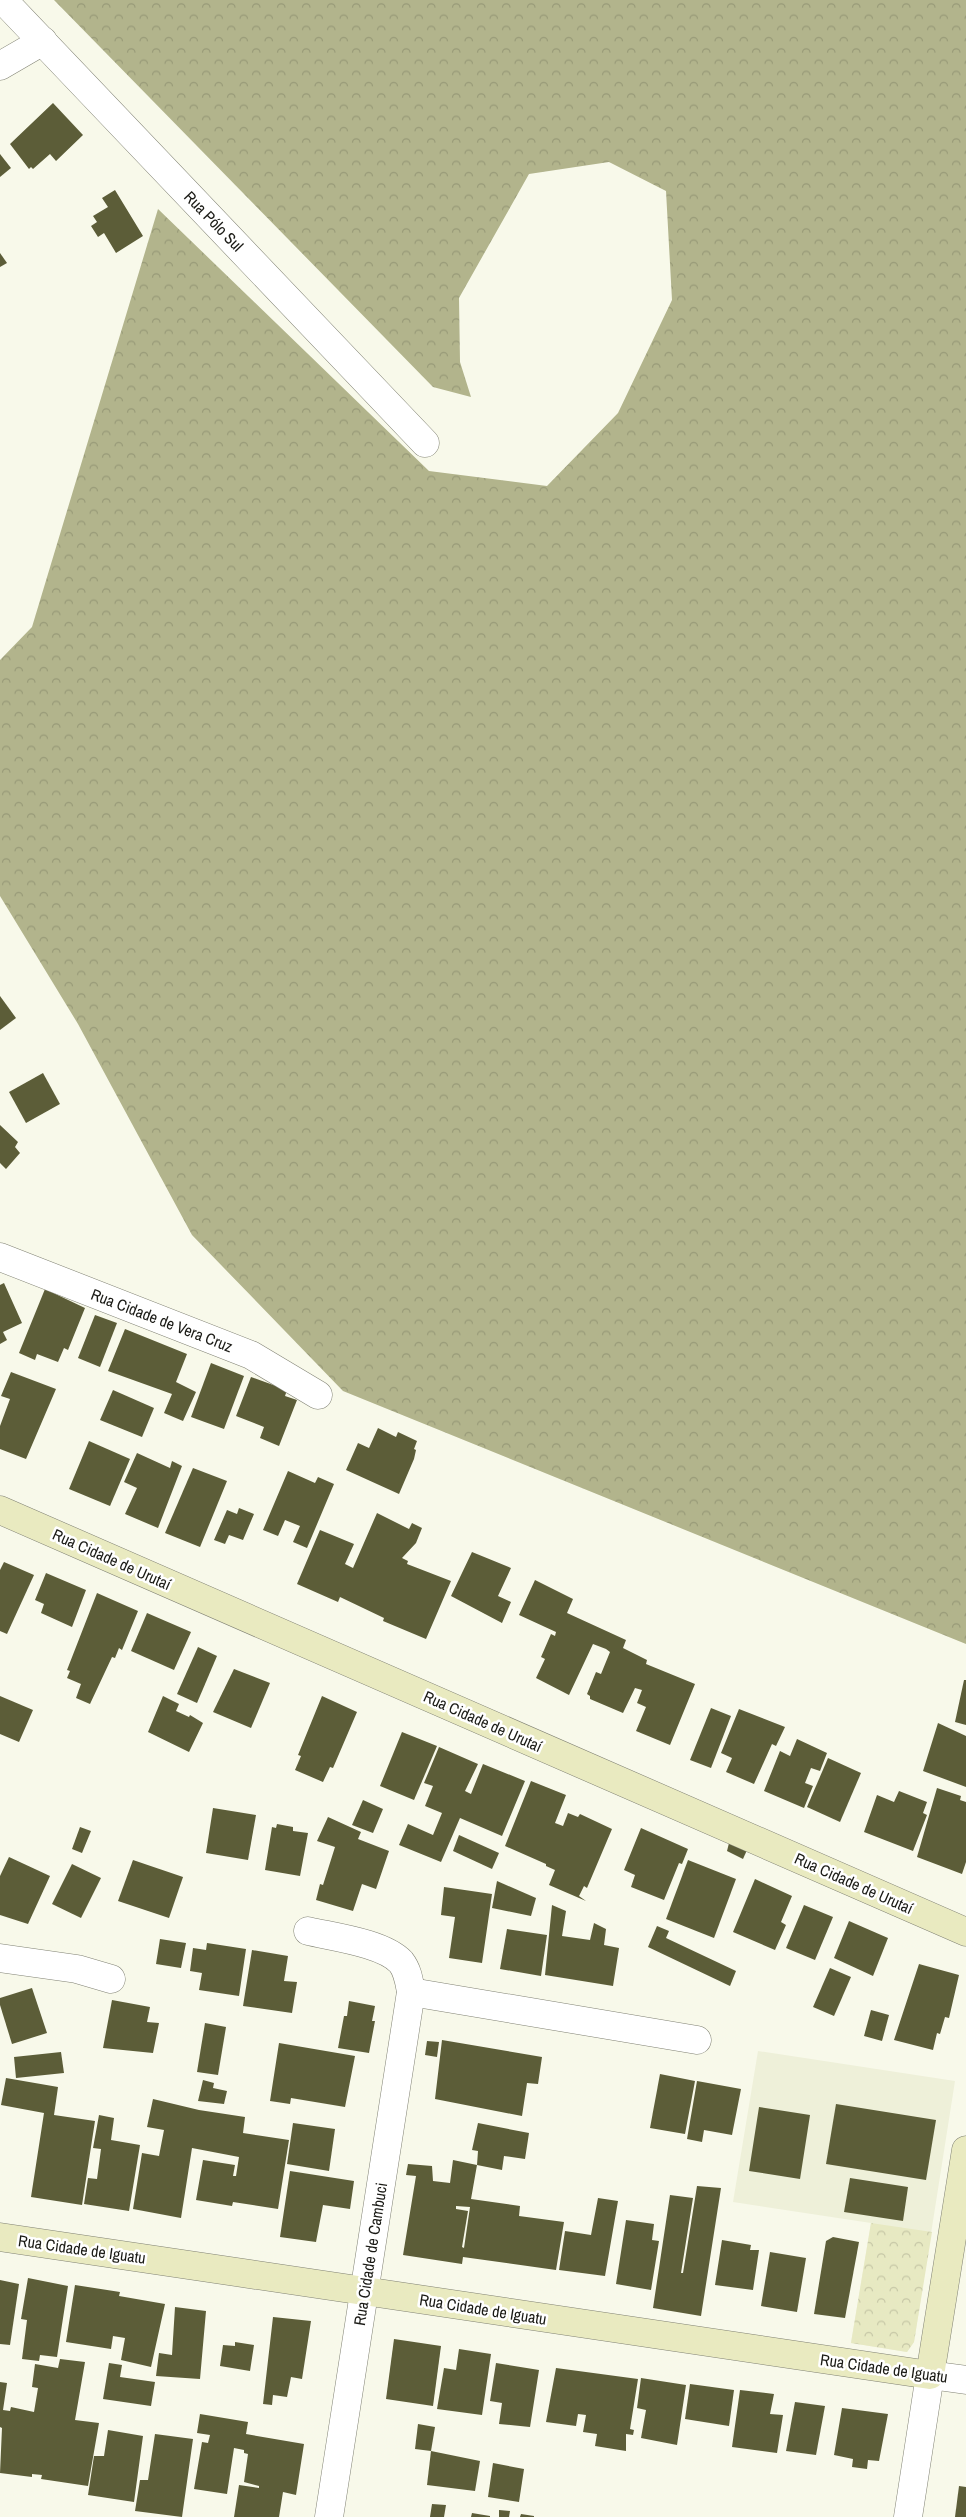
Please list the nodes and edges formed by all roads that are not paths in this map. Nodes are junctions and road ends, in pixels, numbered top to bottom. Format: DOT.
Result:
graph roads {
  1 [pos="3,0"];
  2 [pos="42,41"];
  3 [pos="0,66"];
  4 [pos="425,443"];
  5 [pos="0,1257"];
  6 [pos="318,1395"];
  7 [pos="0,1510"];
  8 [pos="308,1930"];
  9 [pos="966,1932"];
  10 [pos="0,1958"];
  11 [pos="111,1979"];
  12 [pos="411,1992"];
  13 [pos="697,2040"];
  14 [pos="966,2150"];
  15 [pos="0,2236"];
  16 [pos="364,2291"];
  17 [pos="930,2376"];
  18 [pos="966,2380"];
  19 [pos="328,2517"];
  20 [pos="908,2517"];
  1 -- 2 [label="street, Rua Pólo Sul"];
  2 -- 3 [label="street"];
  2 -- 4 [label="street, Rua Pólo Sul"];
  5 -- 6 [label="street, Rua Cidade de Vera Cruz"];
  7 -- 9 [label="street, Rua Cidade de Urutaí"];
  8 -- 12 [label="street, Rua Cidade de Cambuci"];
  10 -- 11 [label="street"];
  12 -- 13 [label="street"];
  12 -- 16 [label="street, Rua Cidade de Cambuci"];
  14 -- 17 [label="street"];
  15 -- 16 [label="street, Rua Cidade de Iguatu"];
  16 -- 17 [label="street, Rua Cidade de Iguatu"];
  16 -- 19 [label="street, Rua Cidade de Cambuci"];
  17 -- 18 [label="street, Rua Cidade de Iguatu"];
  17 -- 20 [label="street"];
}
